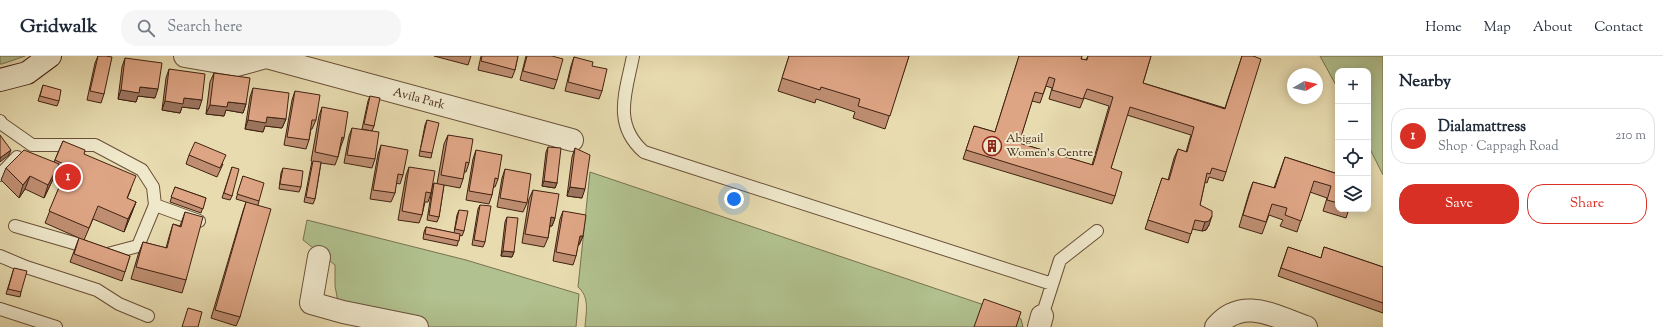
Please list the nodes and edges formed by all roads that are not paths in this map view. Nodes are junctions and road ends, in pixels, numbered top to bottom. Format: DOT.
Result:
graph roads {
  1 [pos="50,56"];
  2 [pos="185,56"];
  3 [pos="632,56"];
  4 [pos="266,57"];
  5 [pos="0,80"];
  6 [pos="0,121"];
  7 [pos="572,140"];
  8 [pos="32,145"];
  9 [pos="0,175"];
  10 [pos="155,205"];
  11 [pos="200,221"];
  12 [pos="15,226"];
  13 [pos="1097,231"];
  14 [pos="0,256"];
  15 [pos="318,257"];
  16 [pos="1052,284"];
  17 [pos="0,309"];
  18 [pos="148,316"];
  19 [pos="1040,321"];
  20 [pos="56,327"];
  21 [pos="417,327"];
  22 [pos="1216,327"];
  23 [pos="1306,327"];
  1 -- 5 [label="street"];
  2 -- 4 [label="street, Avila Park"];
  3 -- 16 [label="lane"];
  4 -- 7 [label="street, Avila Park"];
  6 -- 8 [label="lane"];
  8 -- 9 [label="lane"];
  8 -- 10 [label="lane"];
  10 -- 11 [label="lane"];
  10 -- 12 [label="lane"];
  13 -- 16 [label="lane"];
  14 -- 18 [label="lane"];
  15 -- 21 [label="street"];
  16 -- 19 [label="lane"];
  17 -- 20 [label="lane"];
  22 -- 23 [label="street"];
}
